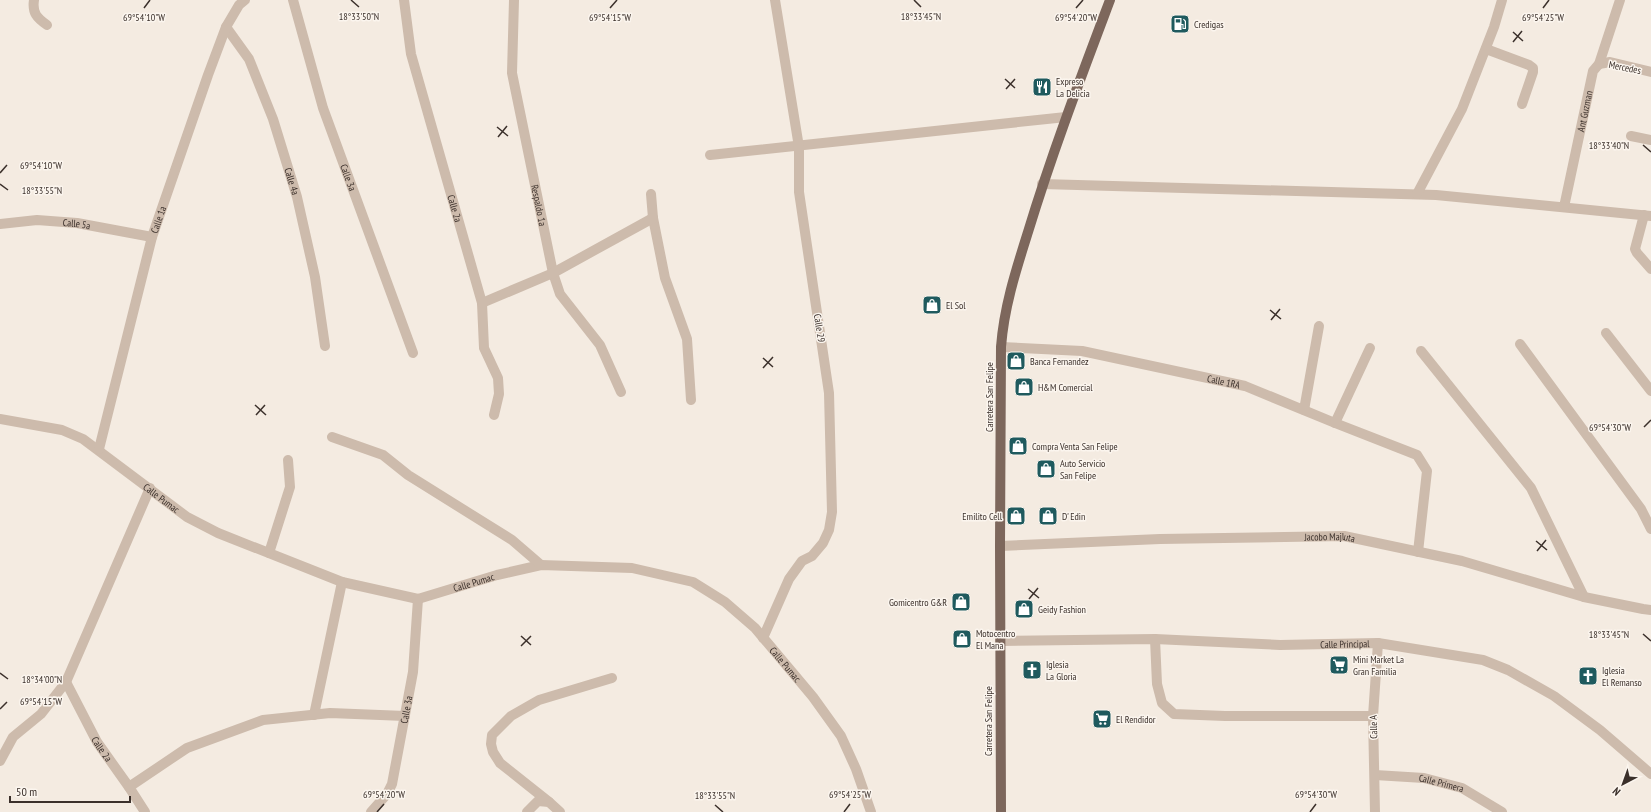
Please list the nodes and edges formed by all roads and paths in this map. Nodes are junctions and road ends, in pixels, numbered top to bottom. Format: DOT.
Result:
graph roads {
  1 [pos="34,0"];
  2 [pos="293,0"];
  3 [pos="404,0"];
  4 [pos="514,0"];
  5 [pos="774,0"];
  6 [pos="1110,0"];
  7 [pos="1502,0"];
  8 [pos="1620,0"];
  9 [pos="241,2"];
  10 [pos="47,25"];
  11 [pos="226,26"];
  12 [pos="1486,49"];
  13 [pos="1599,64"];
  14 [pos="1651,72"];
  15 [pos="1522,104"];
  16 [pos="1066,117"];
  17 [pos="1631,136"];
  18 [pos="1651,140"];
  19 [pos="799,147"];
  20 [pos="710,155"];
  21 [pos="1042,184"];
  22 [pos="651,194"];
  23 [pos="1417,194"];
  24 [pos="1564,207"];
  25 [pos="1648,215"];
  26 [pos="653,218"];
  27 [pos="0,224"];
  28 [pos="152,237"];
  29 [pos="1651,269"];
  30 [pos="552,273"];
  31 [pos="482,302"];
  32 [pos="1319,326"];
  33 [pos="1606,333"];
  34 [pos="1520,344"];
  35 [pos="325,346"];
  36 [pos="1001,347"];
  37 [pos="1370,348"];
  38 [pos="1421,351"];
  39 [pos="413,353"];
  40 [pos="1651,391"];
  41 [pos="621,392"];
  42 [pos="691,400"];
  43 [pos="1304,410"];
  44 [pos="494,415"];
  45 [pos="0,419"];
  46 [pos="1335,424"];
  47 [pos="332,437"];
  48 [pos="99,449"];
  49 [pos="288,460"];
  50 [pos="150,488"];
  51 [pos="1651,529"];
  52 [pos="1000,546"];
  53 [pos="1418,552"];
  54 [pos="269,553"];
  55 [pos="541,566"];
  56 [pos="342,582"];
  57 [pos="1584,597"];
  58 [pos="418,599"];
  59 [pos="1651,610"];
  60 [pos="763,638"];
  61 [pos="1155,639"];
  62 [pos="1000,641"];
  63 [pos="1378,643"];
  64 [pos="612,678"];
  65 [pos="66,682"];
  66 [pos="314,715"];
  67 [pos="405,716"];
  68 [pos="1373,716"];
  69 [pos="0,761"];
  70 [pos="1651,774"];
  71 [pos="1375,775"];
  72 [pos="130,787"];
  73 [pos="548,802"];
  74 [pos="145,812"];
  75 [pos="371,812"];
  76 [pos="527,812"];
  77 [pos="560,812"];
  78 [pos="871,812"];
  79 [pos="1001,812"];
  80 [pos="1375,812"];
  81 [pos="1502,812"];
  1 -- 10 [label="street"];
  2 -- 39 [label="street, Calle 3a"];
  3 -- 31 [label="street, Calle 2a"];
  4 -- 30 [label="street, Respaldo 1a"];
  5 -- 19 [label="street, Calle 29"];
  6 -- 16 [label="main road, Carretera San Felipe"];
  7 -- 12 [label="street"];
  8 -- 13 [label="street, Ant Guzman"];
  9 -- 11 [label="street, Calle 1a"];
  11 -- 28 [label="street, Calle 1a"];
  11 -- 35 [label="street, Calle 4a"];
  12 -- 15 [label="street"];
  12 -- 23 [label="street"];
  13 -- 14 [label="street, Mercedes"];
  13 -- 24 [label="street, Ant Guzman"];
  16 -- 19 [label="street"];
  16 -- 21 [label="main road, Carretera San Felipe"];
  17 -- 18 [label="street"];
  19 -- 20 [label="street"];
  19 -- 60 [label="street, Calle 29"];
  21 -- 23 [label="street"];
  21 -- 36 [label="main road, Carretera San Felipe"];
  22 -- 26 [label="street"];
  23 -- 24 [label="street"];
  24 -- 25 [label="street"];
  25 -- 29 [label="street"];
  26 -- 30 [label="street"];
  26 -- 42 [label="street"];
  27 -- 28 [label="street, Calle 5a"];
  28 -- 48 [label="street, Calle 1a"];
  30 -- 31 [label="street"];
  30 -- 41 [label="street, Respaldo 1a"];
  31 -- 44 [label="street, Calle 2a"];
  32 -- 43 [label="street"];
  33 -- 40 [label="street"];
  34 -- 51 [label="street"];
  36 -- 43 [label="street, Calle 1RA"];
  36 -- 52 [label="main road, Carretera San Felipe"];
  37 -- 46 [label="street"];
  38 -- 57 [label="street"];
  43 -- 46 [label="street, Calle 1RA"];
  45 -- 48 [label="street, Calle Pumac"];
  46 -- 53 [label="street, Calle 1RA"];
  47 -- 55 [label="street"];
  48 -- 50 [label="street, Calle Pumac"];
  49 -- 54 [label="street"];
  50 -- 54 [label="street, Calle Pumac"];
  50 -- 65 [label="street"];
  52 -- 53 [label="street, Jacobo Majluta"];
  52 -- 62 [label="main road, Carretera San Felipe"];
  53 -- 57 [label="street, Jacobo Majluta"];
  54 -- 56 [label="street, Calle Pumac"];
  55 -- 58 [label="street, Calle Pumac"];
  55 -- 60 [label="street, Calle Pumac"];
  56 -- 58 [label="street, Calle Pumac"];
  56 -- 66 [label="street"];
  57 -- 59 [label="street, Jacobo Majluta"];
  58 -- 67 [label="street, Calle 3a"];
  60 -- 78 [label="street, Calle Pumac"];
  61 -- 62 [label="street, Calle Principal"];
  61 -- 63 [label="street, Calle Principal"];
  61 -- 68 [label="street"];
  62 -- 79 [label="main road, Carretera San Felipe"];
  63 -- 68 [label="street, Calle A"];
  63 -- 70 [label="street, Calle Principal"];
  64 -- 73 [label="street"];
  65 -- 69 [label="street"];
  65 -- 72 [label="street, Calle 2a"];
  66 -- 67 [label="street"];
  66 -- 72 [label="street"];
  67 -- 75 [label="street, Calle 3a"];
  68 -- 71 [label="street, Calle A"];
  71 -- 80 [label="street, Calle A"];
  71 -- 81 [label="street, Calle Primera"];
  72 -- 74 [label="street, Calle 2a"];
  73 -- 76 [label="street"];
  73 -- 77 [label="street"];
}
